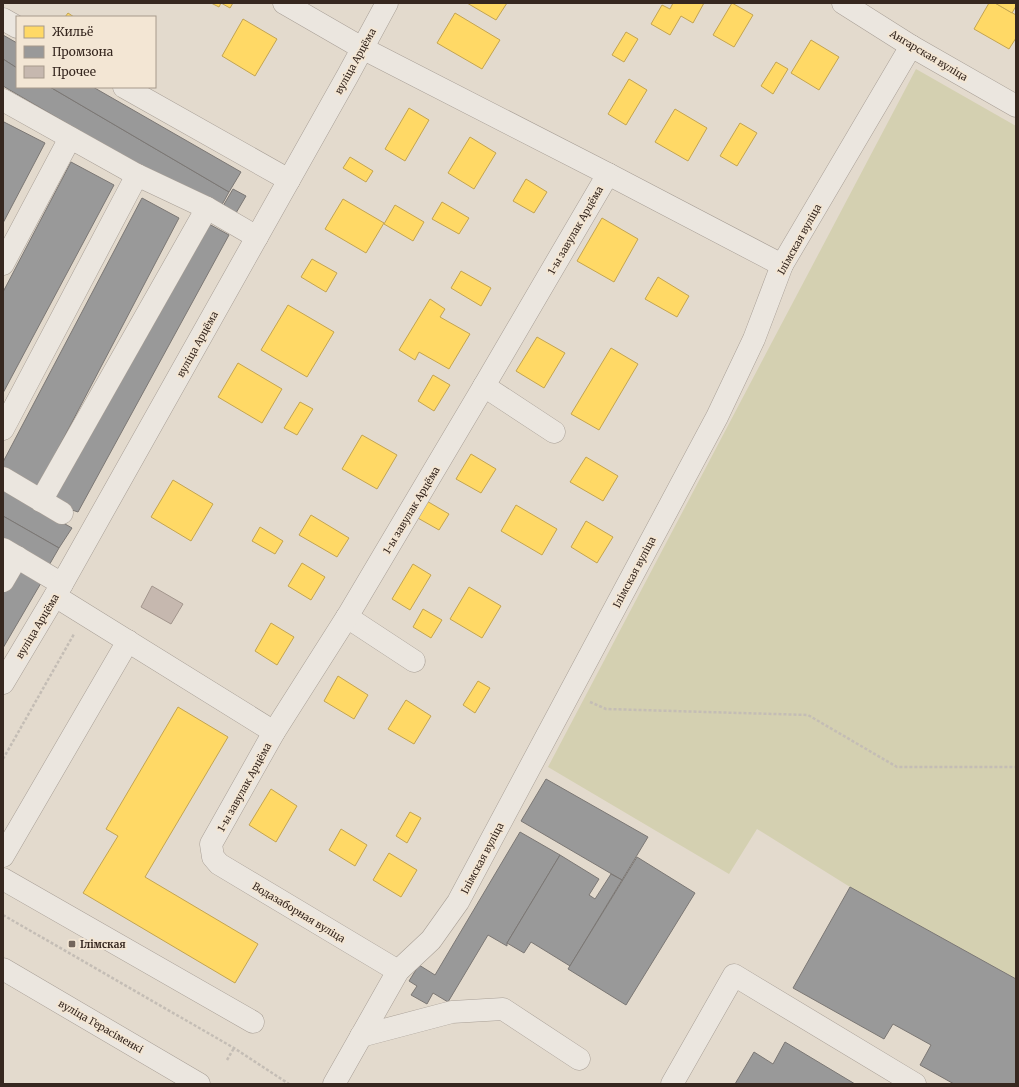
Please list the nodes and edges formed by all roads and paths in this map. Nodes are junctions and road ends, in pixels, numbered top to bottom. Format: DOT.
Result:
graph roads {
  1 [pos="284,3"];
  2 [pos="387,3"];
  3 [pos="876,3"];
  4 [pos="848,7"];
  5 [pos="3,19"];
  6 [pos="16,26"];
  7 [pos="911,46"];
  8 [pos="362,48"];
  9 [pos="126,88"];
  10 [pos="3,100"];
  11 [pos="1016,106"];
  12 [pos="70,138"];
  13 [pos="608,174"];
  14 [pos="137,176"];
  15 [pos="289,180"];
  16 [pos="207,208"];
  17 [pos="257,237"];
  18 [pos="3,264"];
  19 [pos="782,265"];
  20 [pos="484,386"];
  21 [pos="3,429"];
  22 [pos="554,432"];
  23 [pos="3,478"];
  24 [pos="41,501"];
  25 [pos="62,513"];
  26 [pos="10,553"];
  27 [pos="3,580"];
  28 [pos="59,590"];
  29 [pos="82,613"];
  30 [pos="347,617"];
  31 [pos="128,642"];
  32 [pos="414,661"];
  33 [pos="3,683"];
  34 [pos="570,692"];
  35 [pos="274,732"];
  36 [pos="3,759"];
  37 [pos="1016,767"];
  38 [pos="211,844"];
  39 [pos="3,856"];
  40 [pos="3,879"];
  41 [pos="3,916"];
  42 [pos="3,969"];
  43 [pos="398,971"];
  44 [pos="253,1022"];
  45 [pos="361,1036"];
  46 [pos="234,1048"];
  47 [pos="579,1059"];
  48 [pos="227,1060"];
  49 [pos="199,1084"];
  50 [pos="289,1084"];
  51 [pos="334,1084"];
  52 [pos="672,1084"];
  53 [pos="915,1084"];
  1 -- 8 [label="street, 1-ы завулак Арцёма"];
  2 -- 8 [label="street, вуліца Арцёма"];
  3 -- 4 [label="street"];
  4 -- 7 [label="street, Ангарская вуліца"];
  5 -- 6 [label="street"];
  7 -- 11 [label="street, Ангарская вуліца"];
  7 -- 19 [label="street, Ілімская вуліца"];
  8 -- 13 [label="street, 1-ы завулак Арцёма"];
  8 -- 15 [label="street, вуліца Арцёма"];
  9 -- 15 [label="street"];
  10 -- 12 [label="street"];
  12 -- 14 [label="street"];
  12 -- 18 [label="street"];
  13 -- 19 [label="street, 1-ы завулак Арцёма"];
  13 -- 20 [label="street, 1-ы завулак Арцёма"];
  14 -- 16 [label="street"];
  14 -- 21 [label="street"];
  15 -- 17 [label="street, вуліца Арцёма"];
  16 -- 17 [label="street"];
  16 -- 24 [label="street"];
  17 -- 28 [label="street, вуліца Арцёма"];
  19 -- 34 [label="street, Ілімская вуліца"];
  20 -- 22 [label="street"];
  20 -- 30 [label="street, 1-ы завулак Арцёма"];
  23 -- 24 [label="street"];
  24 -- 25 [label="street"];
  26 -- 27 [label="street"];
  26 -- 28 [label="street"];
  28 -- 29 [label="street"];
  28 -- 33 [label="street, вуліца Арцёма"];
  29 -- 31 [label="street"];
  29 -- 36 [label="path"];
  30 -- 32 [label="street"];
  30 -- 35 [label="street, 1-ы завулак Арцёма"];
  31 -- 35 [label="street"];
  31 -- 39 [label="street"];
  34 -- 37 [label="path"];
  34 -- 43 [label="street, Ілімская вуліца"];
  35 -- 38 [label="street, 1-ы завулак Арцёма"];
  38 -- 43 [label="street, Водазаборная вуліца"];
  40 -- 44 [label="street"];
  41 -- 46 [label="path"];
  42 -- 49 [label="street, вуліца Герасіменкі"];
  43 -- 45 [label="street, Ілімская вуліца"];
  45 -- 47 [label="street"];
  45 -- 51 [label="street, Ілімская вуліца"];
  46 -- 48 [label="path"];
  46 -- 50 [label="path"];
  52 -- 53 [label="street"];
}
